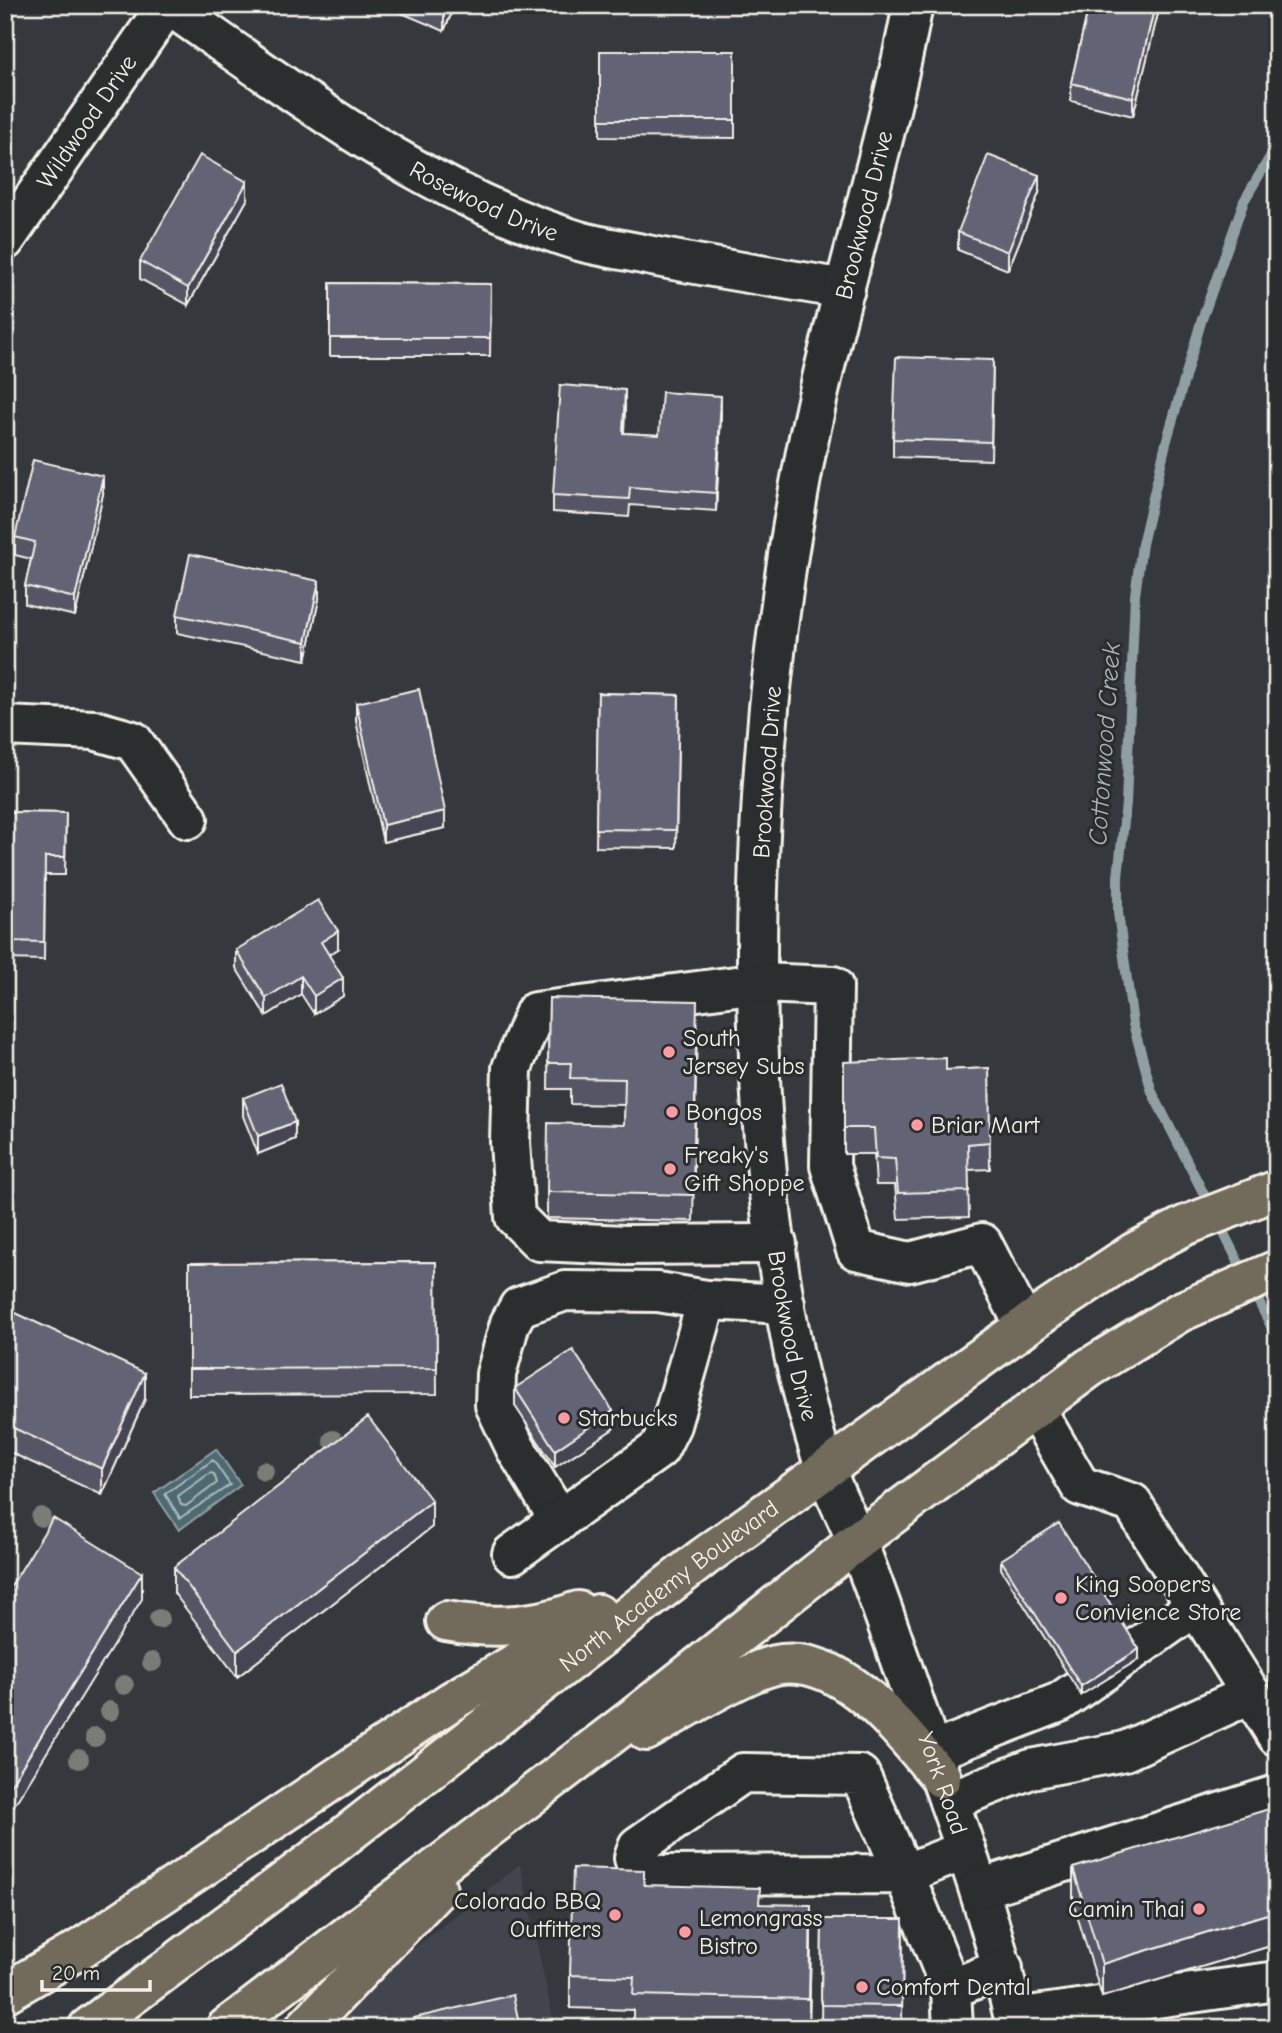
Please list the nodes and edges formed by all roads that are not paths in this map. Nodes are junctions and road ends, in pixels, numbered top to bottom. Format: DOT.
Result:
graph roads {
  1 [pos="167,5"];
  2 [pos="913,5"];
  3 [pos="5,240"];
  4 [pos="845,289"];
  5 [pos="5,726"];
  6 [pos="188,819"];
  7 [pos="759,983"];
  8 [pos="1277,1190"];
  9 [pos="777,1244"];
  10 [pos="1277,1270"];
  11 [pos="706,1300"];
  12 [pos="785,1304"];
  13 [pos="1035,1319"];
  14 [pos="1035,1408"];
  15 [pos="825,1468"];
  16 [pos="560,1521"];
  17 [pos="857,1541"];
  18 [pos="512,1554"];
  19 [pos="704,1558"];
  20 [pos="648,1584"];
  21 [pos="1196,1606"];
  22 [pos="446,1621"];
  23 [pos="1251,1694"];
  24 [pos="1277,1736"];
  25 [pos="941,1777"];
  26 [pos="545,1785"];
  27 [pos="1277,1796"];
  28 [pos="510,1812"];
  29 [pos="966,1850"];
  30 [pos="905,1874"];
  31 [pos="979,1889"];
  32 [pos="1003,1968"];
  33 [pos="1277,1981"];
  34 [pos="951,1989"];
  35 [pos="5,1993"];
  36 [pos="1015,2023"];
  37 [pos="88,2028"];
  38 [pos="226,2028"];
  39 [pos="306,2028"];
  40 [pos="953,2028"];
  1 -- 3 [label="street, Wildwood Drive"];
  1 -- 4 [label="street, Rosewood Drive"];
  2 -- 4 [label="street, Brookwood Drive"];
  4 -- 7 [label="street, Brookwood Drive"];
  5 -- 6 [label="street"];
  7 -- 9 [label="street, Brookwood Drive"];
  7 -- 9 [label="street"];
  7 -- 13 [label="street"];
  8 -- 13 [label="highway, North Academy Boulevard"];
  9 -- 12 [label="street, Brookwood Drive"];
  10 -- 14 [label="highway"];
  11 -- 12 [label="street"];
  11 -- 16 [label="street"];
  11 -- 16 [label="street"];
  12 -- 15 [label="street, Brookwood Drive"];
  13 -- 15 [label="highway, North Academy Boulevard"];
  14 -- 17 [label="highway"];
  14 -- 21 [label="street"];
  15 -- 17 [label="street, Brookwood Drive"];
  15 -- 19 [label="highway, North Academy Boulevard"];
  16 -- 18 [label="street"];
  17 -- 25 [label="street, York Road"];
  17 -- 26 [label="highway"];
  19 -- 20 [label="highway"];
  19 -- 37 [label="highway, North Academy Boulevard"];
  20 -- 22 [label="highway"];
  20 -- 35 [label="highway"];
  21 -- 23 [label="street"];
  21 -- 25 [label="street"];
  23 -- 24 [label="street"];
  23 -- 25 [label="street"];
  25 -- 26 [label="highway"];
  25 -- 29 [label="street, York Road"];
  26 -- 28 [label="highway"];
  27 -- 31 [label="street"];
  28 -- 38 [label="highway"];
  28 -- 39 [label="highway"];
  29 -- 30 [label="street"];
  29 -- 31 [label="street, York Road"];
  30 -- 30 [label="street"];
  30 -- 34 [label="street"];
  31 -- 32 [label="street, York Road"];
  32 -- 34 [label="street"];
  32 -- 36 [label="street, York Road"];
  33 -- 36 [label="street"];
  34 -- 40 [label="street"];
}
